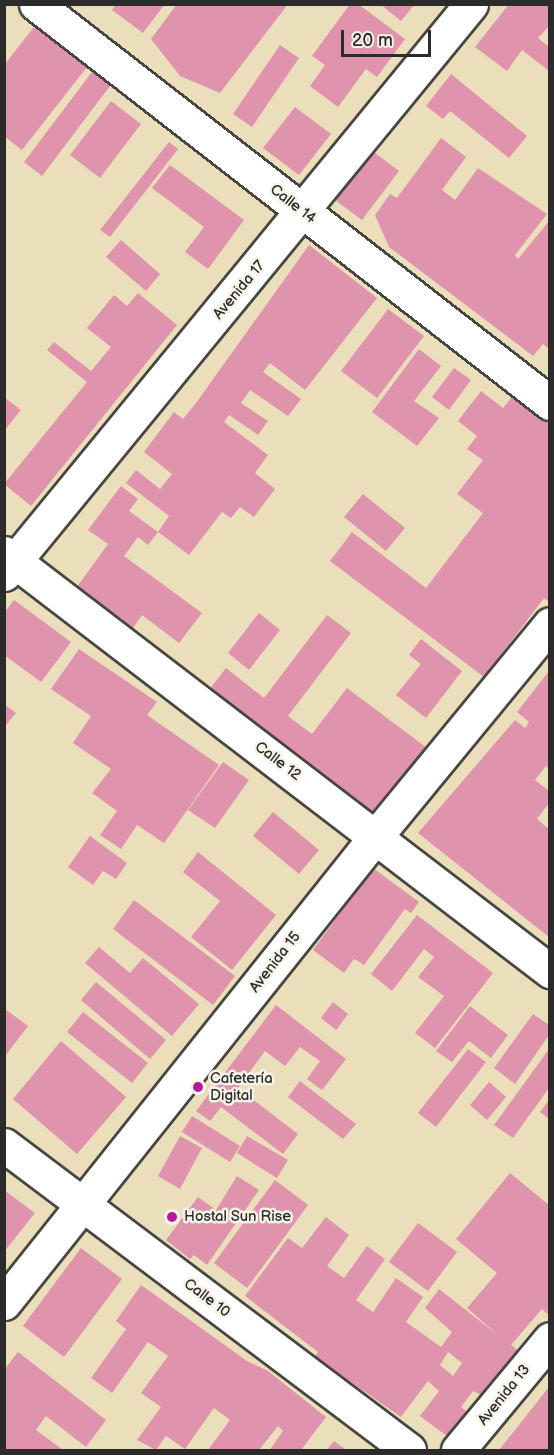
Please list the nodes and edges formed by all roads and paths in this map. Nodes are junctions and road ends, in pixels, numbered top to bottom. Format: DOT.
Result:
graph roads {
  1 [pos="36,4"];
  2 [pos="471,4"];
  3 [pos="304,212"];
  4 [pos="549,403"];
  5 [pos="8,563"];
  6 [pos="549,624"];
  7 [pos="376,836"];
  8 [pos="549,971"];
  9 [pos="4,1145"];
  10 [pos="83,1204"];
  11 [pos="4,1303"];
  12 [pos="549,1339"];
  13 [pos="409,1450"];
  14 [pos="458,1450"];
  1 -- 3 [label="street, Calle 14"];
  2 -- 3 [label="street, Avenida 17"];
  3 -- 4 [label="street, Calle 14"];
  3 -- 5 [label="street, Avenida 17"];
  5 -- 7 [label="street, Calle 12"];
  6 -- 7 [label="street, Avenida 15"];
  7 -- 8 [label="street, Calle 12"];
  7 -- 10 [label="street, Avenida 15"];
  9 -- 10 [label="street, Calle 10"];
  10 -- 11 [label="street, Avenida 15"];
  10 -- 13 [label="street, Calle 10"];
  12 -- 14 [label="street, Avenida 13"];
}
